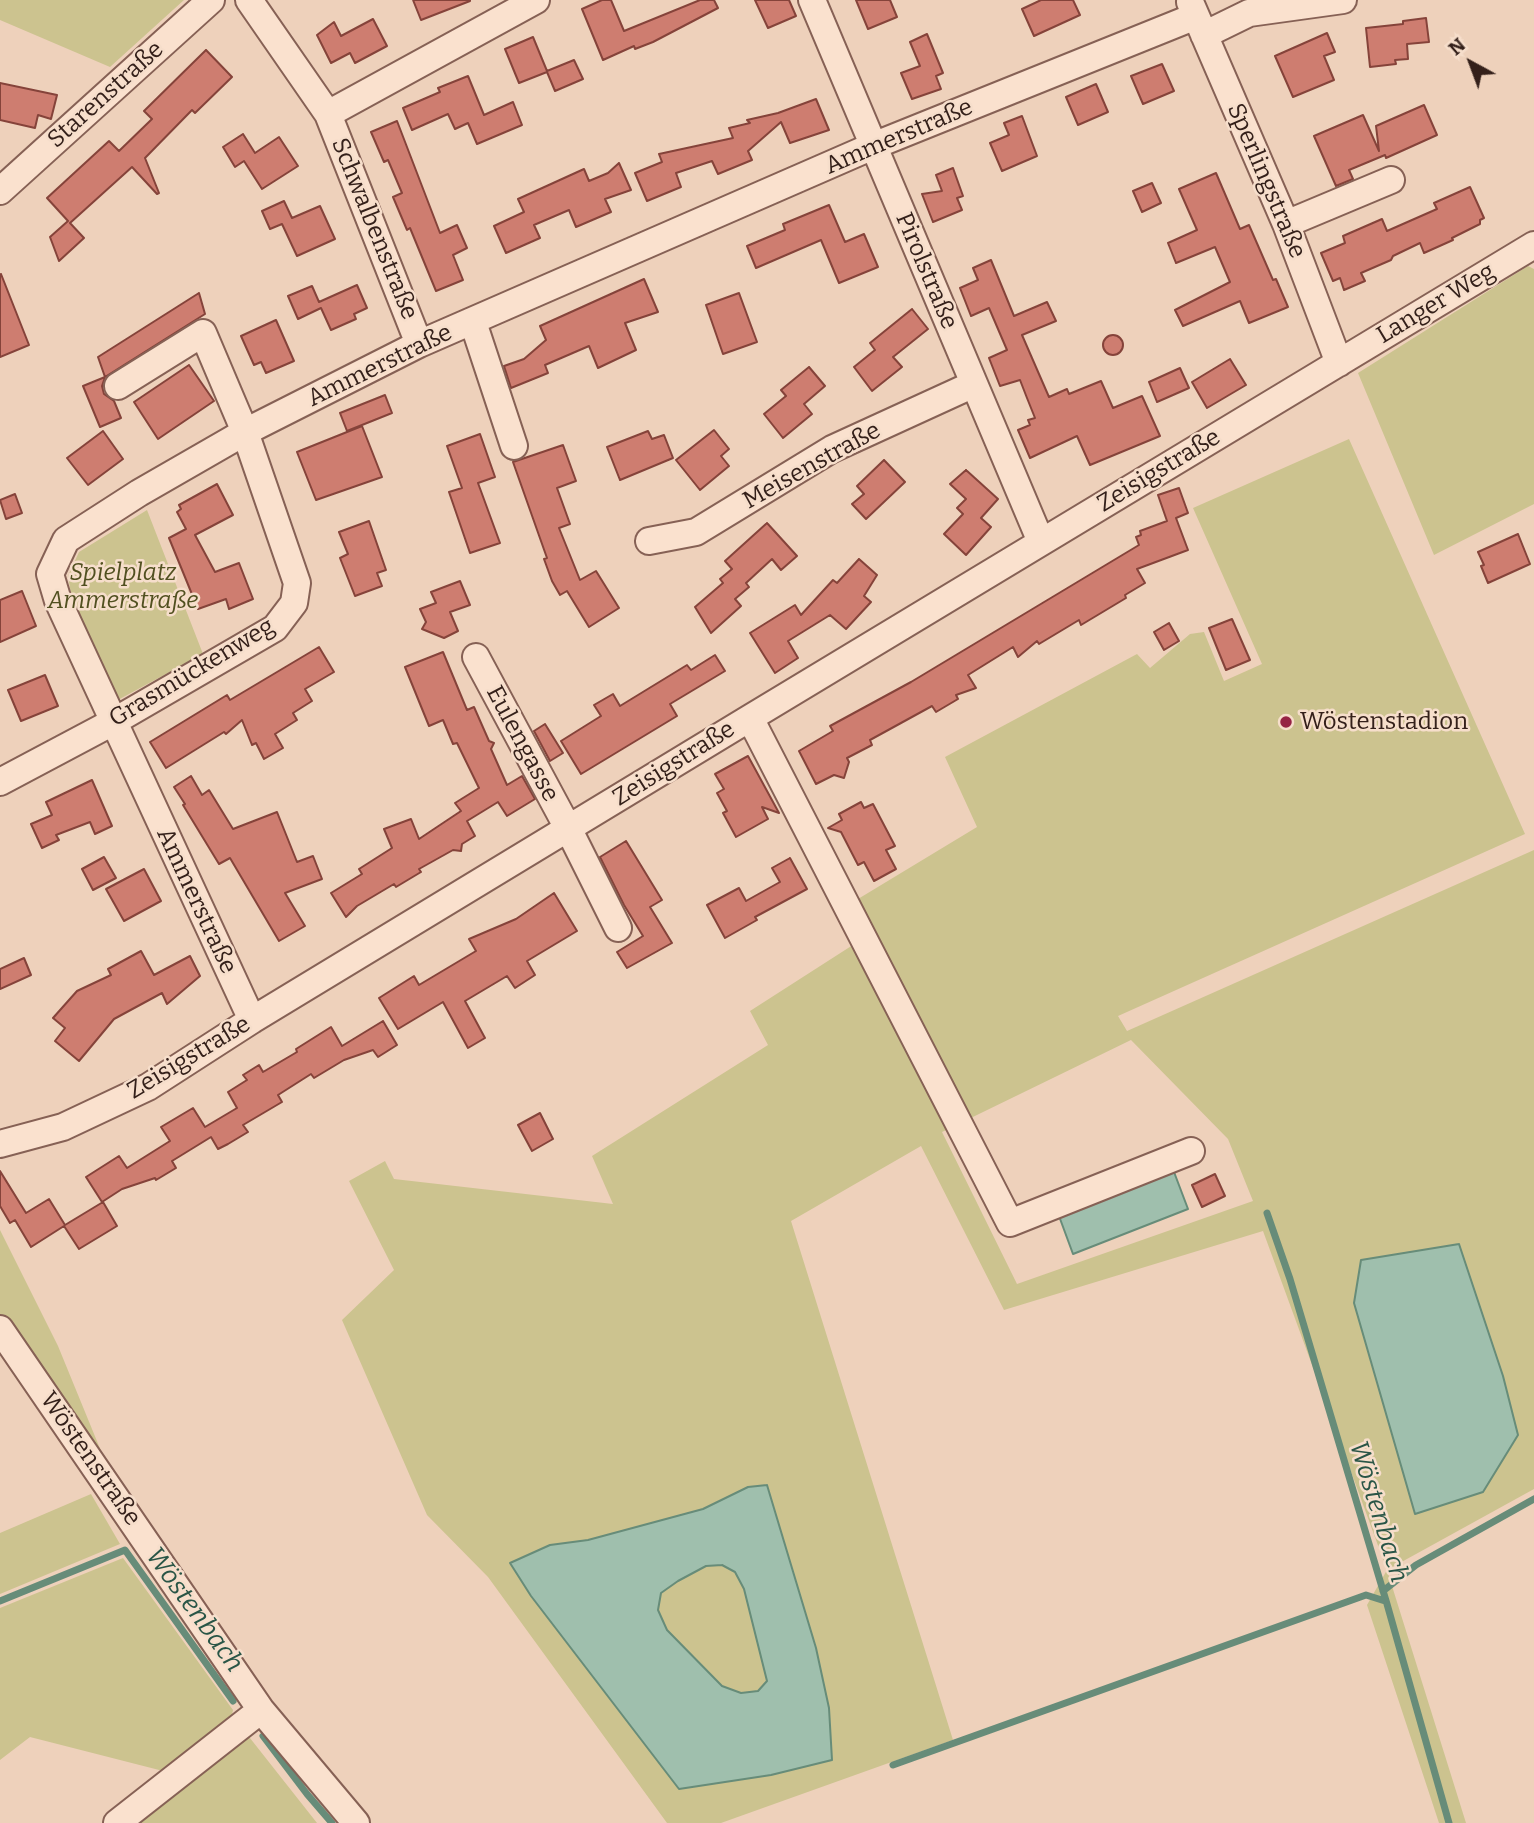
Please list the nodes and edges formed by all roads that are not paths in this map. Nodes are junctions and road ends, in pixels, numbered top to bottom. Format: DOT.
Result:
graph roads {
  1 [pos="211,0"];
  2 [pos="249,0"];
  3 [pos="536,0"];
  4 [pos="812,0"];
  5 [pos="1343,0"];
  6 [pos="1196,17"];
  7 [pos="328,114"];
  8 [pos="873,146"];
  9 [pos="1391,180"];
  10 [pos="0,191"];
  11 [pos="1286,224"];
  12 [pos="1534,244"];
  13 [pos="473,322"];
  14 [pos="419,344"];
  15 [pos="1339,363"];
  16 [pos="974,384"];
  17 [pos="118,386"];
  18 [pos="245,432"];
  19 [pos="514,446"];
  20 [pos="649,541"];
  21 [pos="1041,542"];
  22 [pos="476,657"];
  23 [pos="750,718"];
  24 [pos="113,722"];
  25 [pos="0,782"];
  26 [pos="569,830"];
  27 [pos="618,928"];
  28 [pos="252,1020"];
  29 [pos="0,1144"];
  30 [pos="1191,1151"];
  31 [pos="0,1329"];
  32 [pos="261,1710"];
  33 [pos="117,1823"];
  34 [pos="356,1823"];
  1 -- 10 [label="street, Starenstraße"];
  2 -- 7 [label="street, Schwalbenstraße"];
  3 -- 7 [label="street, Schwalbenstraße"];
  4 -- 8 [label="street, Pirolstraße"];
  5 -- 6 [label="street, Ammerstraße"];
  6 -- 8 [label="street, Ammerstraße"];
  6 -- 11 [label="street, Sperlingstraße"];
  7 -- 14 [label="street, Schwalbenstraße"];
  8 -- 13 [label="street, Ammerstraße"];
  8 -- 16 [label="street, Pirolstraße"];
  9 -- 11 [label="street"];
  11 -- 15 [label="street, Sperlingstraße"];
  12 -- 15 [label="street, Langer Weg"];
  13 -- 14 [label="street, Ammerstraße"];
  13 -- 19 [label="street"];
  14 -- 18 [label="street, Ammerstraße"];
  15 -- 21 [label="street, Zeisigstraße"];
  16 -- 20 [label="street, Meisenstraße"];
  16 -- 21 [label="street, Pirolstraße"];
  17 -- 18 [label="street, Grasmückenweg"];
  18 -- 24 [label="street, Grasmückenweg"];
  18 -- 24 [label="street, Ammerstraße"];
  21 -- 23 [label="street, Zeisigstraße"];
  22 -- 26 [label="street, Eulengasse"];
  23 -- 26 [label="street, Zeisigstraße"];
  23 -- 30 [label="street"];
  24 -- 25 [label="street, Grasmückenweg"];
  24 -- 28 [label="street, Ammerstraße"];
  26 -- 27 [label="street, Eulengasse"];
  26 -- 28 [label="street, Zeisigstraße"];
  28 -- 29 [label="street, Zeisigstraße"];
  31 -- 32 [label="street, Wöstenstraße"];
  32 -- 33 [label="street"];
  32 -- 34 [label="street, Wöstenstraße"];
}
